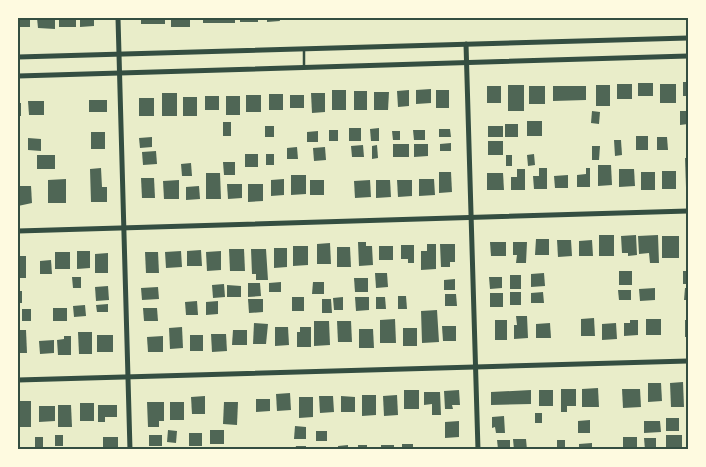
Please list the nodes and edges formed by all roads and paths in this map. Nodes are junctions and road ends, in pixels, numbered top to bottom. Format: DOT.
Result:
graph roads {
  1 [pos="118,18"];
  2 [pos="688,38"];
  3 [pos="466,44"];
  4 [pos="304,49"];
  5 [pos="119,54"];
  6 [pos="688,56"];
  7 [pos="18,57"];
  8 [pos="466,62"];
  9 [pos="304,67"];
  10 [pos="120,74"];
  11 [pos="18,76"];
  12 [pos="688,211"];
  13 [pos="471,217"];
  14 [pos="124,228"];
  15 [pos="18,231"];
  16 [pos="688,361"];
  17 [pos="476,367"];
  18 [pos="128,377"];
  19 [pos="18,380"];
  20 [pos="130,450"];
  21 [pos="478,450"];
  1 -- 5 [label="street"];
  2 -- 3 [label="street"];
  3 -- 4 [label="street"];
  3 -- 8 [label="street"];
  4 -- 5 [label="street"];
  4 -- 9 [label="lane"];
  5 -- 7 [label="street"];
  5 -- 10 [label="street"];
  6 -- 8 [label="street"];
  8 -- 9 [label="street"];
  8 -- 13 [label="street"];
  9 -- 10 [label="street"];
  10 -- 11 [label="street"];
  10 -- 14 [label="street"];
  12 -- 13 [label="street"];
  13 -- 14 [label="street"];
  13 -- 17 [label="street"];
  14 -- 15 [label="street"];
  14 -- 18 [label="street"];
  16 -- 17 [label="street"];
  17 -- 18 [label="street"];
  17 -- 21 [label="street"];
  18 -- 19 [label="street"];
  18 -- 20 [label="street"];
}
